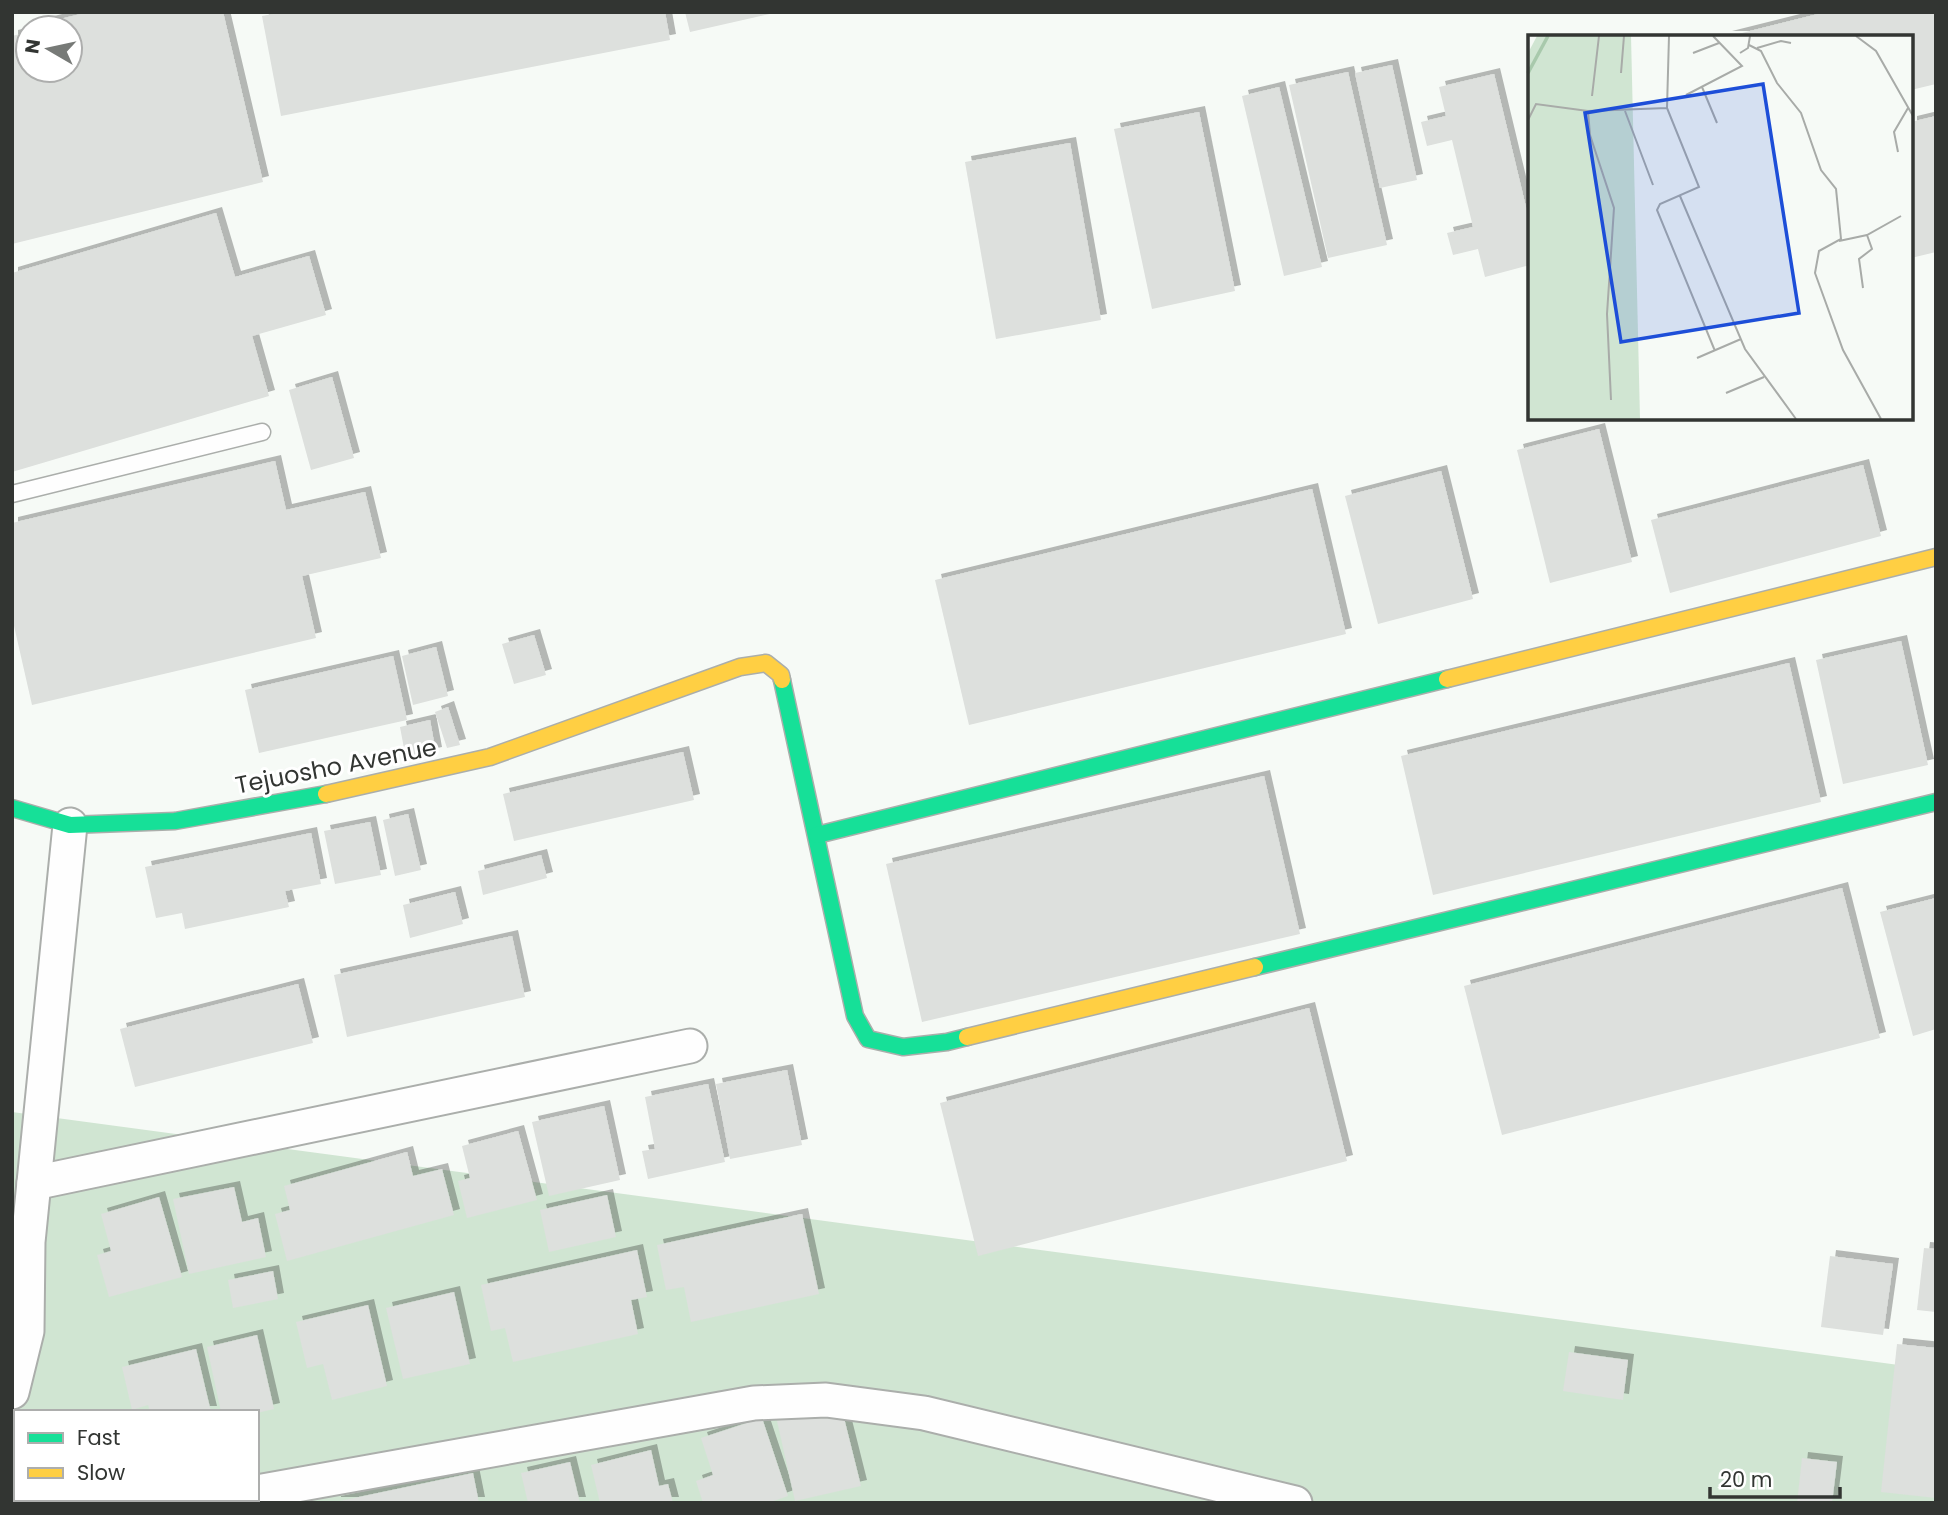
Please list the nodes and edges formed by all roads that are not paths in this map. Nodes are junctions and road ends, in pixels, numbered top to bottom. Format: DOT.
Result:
graph roads {
  1 [pos="262,432"];
  2 [pos="12,494"];
  3 [pos="1936,557"];
  4 [pos="1936,802"];
  5 [pos="12,808"];
  6 [pos="70,825"];
  7 [pos="817,835"];
  8 [pos="690,1046"];
  9 [pos="34,1183"];
  10 [pos="12,1392"];
  11 [pos="259,1492"];
  12 [pos="1295,1503"];
  1 -- 2 [label="lane"];
  3 -- 7 [label="street"];
  4 -- 7 [label="street, Tejuosho Avenue"];
  5 -- 6 [label="street, Tejuosho Avenue"];
  6 -- 7 [label="street, Tejuosho Avenue"];
  6 -- 9 [label="street"];
  8 -- 9 [label="street"];
  9 -- 10 [label="street"];
  11 -- 12 [label="street"];
}
